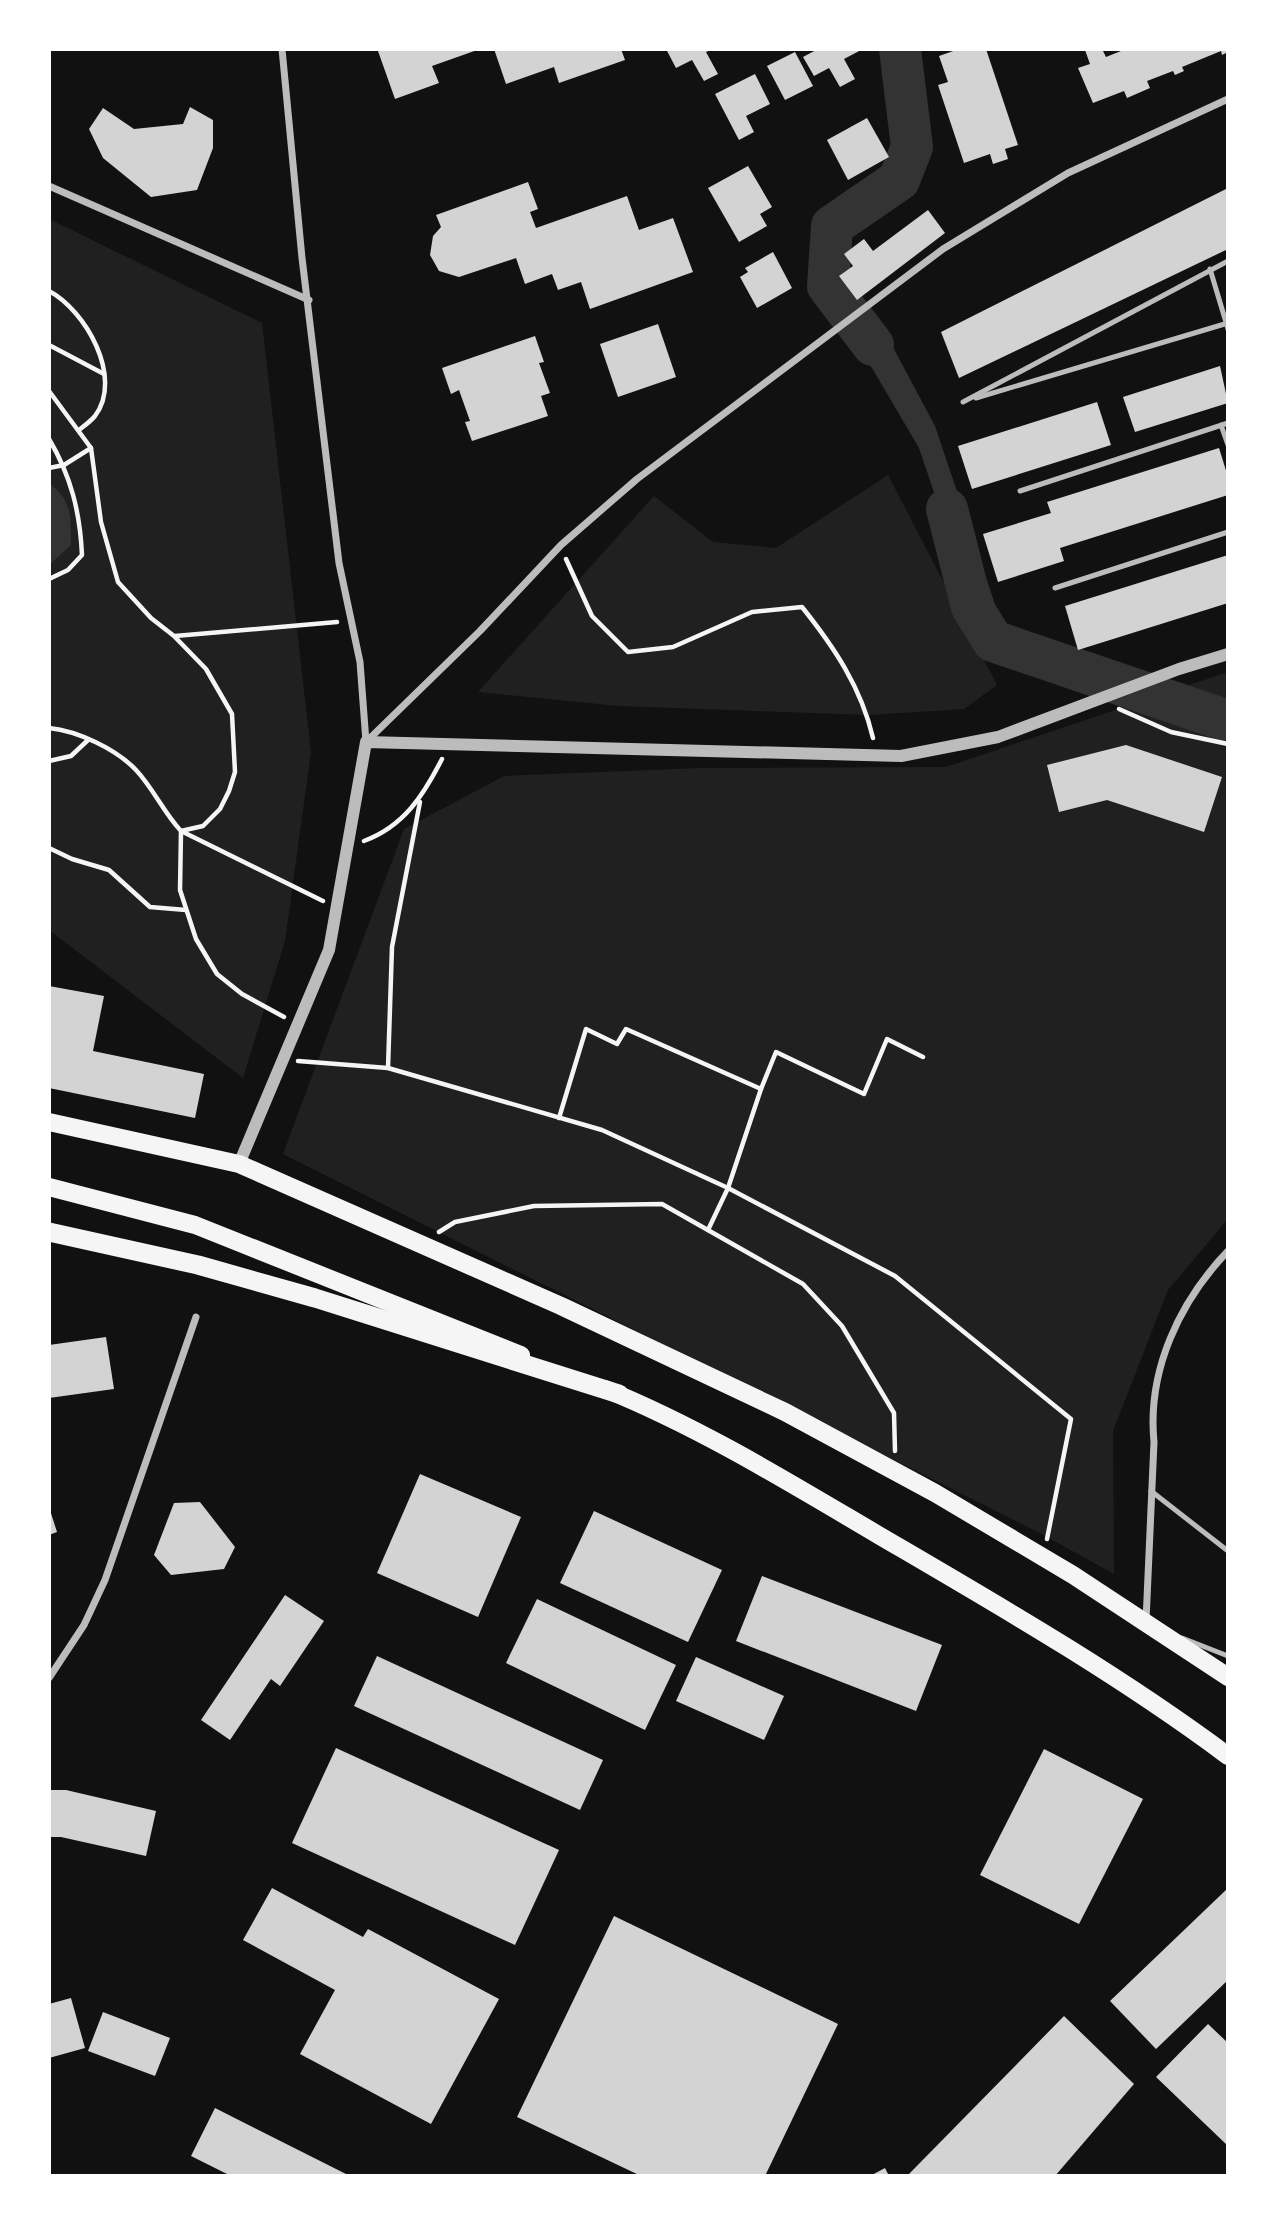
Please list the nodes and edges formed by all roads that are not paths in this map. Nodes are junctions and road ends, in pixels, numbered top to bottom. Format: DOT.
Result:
graph roads {
  1 [pos="282,49"];
  2 [pos="1228,99"];
  3 [pos="49,186"];
  4 [pos="1228,261"];
  5 [pos="1210,270"];
  6 [pos="309,300"];
  7 [pos="1227,325"];
  8 [pos="1225,424"];
  9 [pos="1228,445"];
  10 [pos="1020,491"];
  11 [pos="1228,532"];
  12 [pos="1055,588"];
  13 [pos="1228,654"];
  14 [pos="366,742"];
  15 [pos="49,1122"];
  16 [pos="240,1164"];
  17 [pos="49,1187"];
  18 [pos="49,1233"];
  19 [pos="1228,1251"];
  20 [pos="196,1317"];
  21 [pos="619,1394"];
  22 [pos="1151,1490"];
  23 [pos="1228,1551"];
  24 [pos="1146,1623"];
  25 [pos="1228,1656"];
  26 [pos="1228,1677"];
  27 [pos="49,1678"];
  28 [pos="1228,1756"];
  1 -- 6 [label="street"];
  2 -- 14 [label="street"];
  3 -- 6 [label="street"];
  4 -- 5 [label="lane"];
  5 -- 7 [label="lane"];
  5 -- 7 [label="lane"];
  6 -- 14 [label="street"];
  8 -- 9 [label="lane"];
  8 -- 10 [label="lane"];
  11 -- 12 [label="lane"];
  13 -- 14 [label="street"];
  14 -- 16 [label="street"];
  15 -- 16 [label="main road"];
  16 -- 24 [label="main road"];
  17 -- 21 [label="main road"];
  18 -- 21 [label="highway"];
  19 -- 22 [label="street"];
  20 -- 27 [label="street"];
  21 -- 28 [label="main road"];
  22 -- 23 [label="lane"];
  22 -- 24 [label="street"];
  24 -- 25 [label="lane"];
  24 -- 26 [label="main road"];
}
